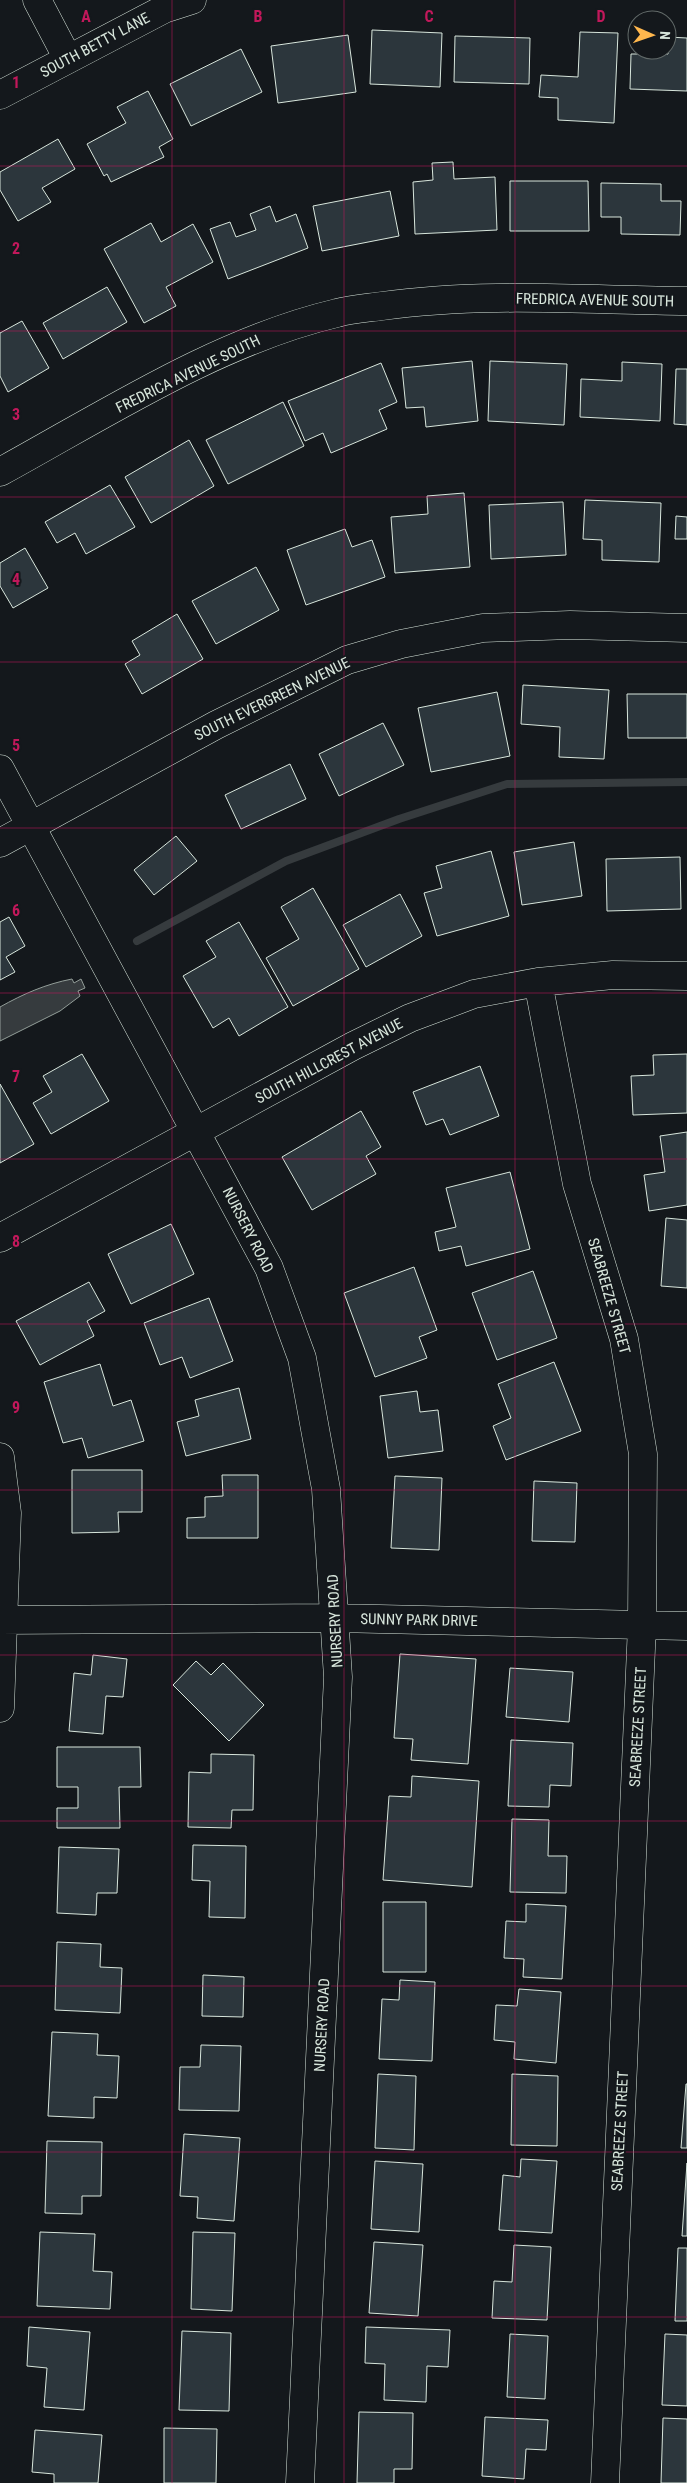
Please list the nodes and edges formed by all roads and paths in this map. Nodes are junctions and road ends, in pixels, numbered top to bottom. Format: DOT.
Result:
graph roads {
  1 [pos="37,0"];
  2 [pos="192,0"];
  3 [pos="68,59"];
  4 [pos="0,96"];
  5 [pos="687,302"];
  6 [pos="0,472"];
  7 [pos="687,628"];
  8 [pos="0,769"];
  9 [pos="30,827"];
  10 [pos="0,843"];
  11 [pos="687,976"];
  12 [pos="538,982"];
  13 [pos="198,1132"];
  14 [pos="0,1238"];
  15 [pos="0,1457"];
  16 [pos="336,1618"];
  17 [pos="2,1620"];
  18 [pos="642,1626"];
  19 [pos="687,1626"];
  20 [pos="0,1708"];
  21 [pos="300,2483"];
  22 [pos="605,2483"];
  1 -- 3 [label="street"];
  2 -- 3 [label="street, SOUTH BETTY LANE"];
  3 -- 4 [label="street, SOUTH BETTY LANE"];
  5 -- 6 [label="street, FREDRICA AVENUE SOUTH"];
  7 -- 9 [label="street, SOUTH EVERGREEN AVENUE"];
  8 -- 9 [label="street, NURSERY ROAD"];
  9 -- 10 [label="street, SOUTH EVERGREEN AVENUE"];
  9 -- 13 [label="street, NURSERY ROAD"];
  11 -- 12 [label="street, SOUTH HILLCREST AVENUE"];
  12 -- 13 [label="street, SOUTH HILLCREST AVENUE"];
  12 -- 18 [label="street, SEABREEZE STREET"];
  13 -- 14 [label="street, SOUTH HILLCREST AVENUE"];
  13 -- 16 [label="street, NURSERY ROAD"];
  15 -- 17 [label="street"];
  16 -- 17 [label="street, SUNNY PARK DRIVE"];
  16 -- 18 [label="street, SUNNY PARK DRIVE"];
  16 -- 21 [label="street, NURSERY ROAD"];
  17 -- 20 [label="street"];
  18 -- 19 [label="street, SUNNY PARK DRIVE"];
  18 -- 22 [label="street, SEABREEZE STREET"];
}
